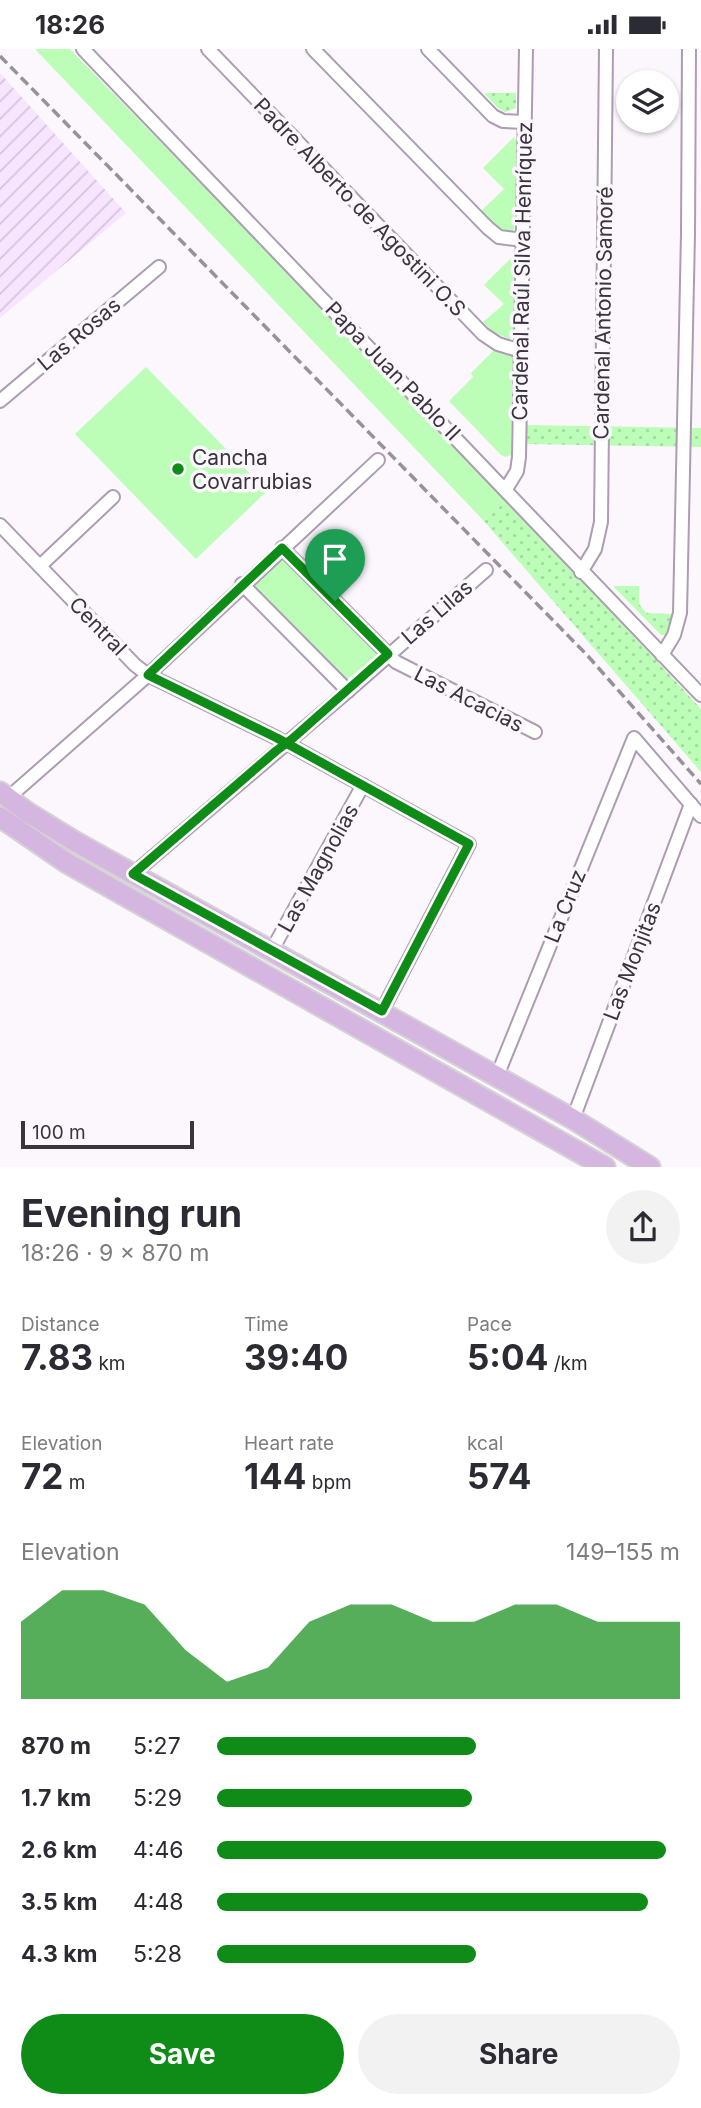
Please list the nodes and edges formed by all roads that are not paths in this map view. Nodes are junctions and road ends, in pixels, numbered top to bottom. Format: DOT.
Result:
graph roads {
  1 [pos="83,49"];
  2 [pos="208,49"];
  3 [pos="313,49"];
  4 [pos="428,49"];
  5 [pos="526,49"];
  6 [pos="606,49"];
  7 [pos="689,49"];
  8 [pos="524,122"];
  9 [pos="523,240"];
  10 [pos="159,267"];
  11 [pos="521,351"];
  12 [pos="0,401"];
  13 [pos="378,460"];
  14 [pos="506,489"];
  15 [pos="113,497"];
  16 [pos="0,525"];
  17 [pos="282,548"];
  18 [pos="40,566"];
  19 [pos="485,570"];
  20 [pos="581,572"];
  21 [pos="242,584"];
  22 [pos="388,654"];
  23 [pos="662,655"];
  24 [pos="148,675"];
  25 [pos="348,691"];
  26 [pos="701,695"];
  27 [pos="536,732"];
  28 [pos="286,743"];
  29 [pos="363,785"];
  30 [pos="4,795"];
  31 [pos="691,804"];
  32 [pos="701,816"];
  33 [pos="0,817"];
  34 [pos="133,874"];
  35 [pos="272,950"];
  36 [pos="382,1011"];
  37 [pos="497,1076"];
  38 [pos="573,1119"];
  39 [pos="605,1167"];
  40 [pos="650,1167"];
  1 -- 14 [label="street, Papa Juan Pablo II"];
  2 -- 11 [label="street, Padre Alberto de Agostini O.S"];
  3 -- 9 [label="street"];
  4 -- 8 [label="street"];
  5 -- 8 [label="street, Cardenal Raúl Silva Henríquez"];
  6 -- 20 [label="street, Cardenal Antonio Samoré"];
  7 -- 23 [label="street"];
  8 -- 9 [label="street, Cardenal Raúl Silva Henríquez"];
  9 -- 11 [label="street, Cardenal Raúl Silva Henríquez"];
  10 -- 12 [label="street, Las Rosas"];
  11 -- 14 [label="street, Cardenal Raúl Silva Henríquez"];
  13 -- 17 [label="street"];
  14 -- 20 [label="street, Papa Juan Pablo II"];
  15 -- 18 [label="street"];
  16 -- 18 [label="street, Central"];
  17 -- 21 [label="street"];
  17 -- 22 [label="street, Las Acacias"];
  18 -- 24 [label="street, Central"];
  19 -- 22 [label="street, Las Lilas"];
  20 -- 23 [label="street, Papa Juan Pablo II"];
  21 -- 24 [label="street"];
  21 -- 25 [label="street"];
  22 -- 25 [label="street, Las Lilas"];
  22 -- 27 [label="street, Las Acacias"];
  23 -- 26 [label="street, Papa Juan Pablo II"];
  24 -- 28 [label="street, Central"];
  24 -- 30 [label="street"];
  25 -- 28 [label="street, Las Lilas"];
  28 -- 29 [label="street, Central"];
  28 -- 34 [label="street, Las Lilas"];
  29 -- 35 [label="street, Las Magnolias"];
  29 -- 36 [label="street, Central"];
  30 -- 34 [label="main road"];
  31 -- 32 [label="street"];
  31 -- 37 [label="street, La Cruz"];
  31 -- 38 [label="street, Las Monjitas"];
  33 -- 39 [label="main road"];
  34 -- 35 [label="main road"];
  35 -- 36 [label="main road"];
  36 -- 37 [label="main road"];
  37 -- 38 [label="main road"];
  38 -- 40 [label="main road"];
}
